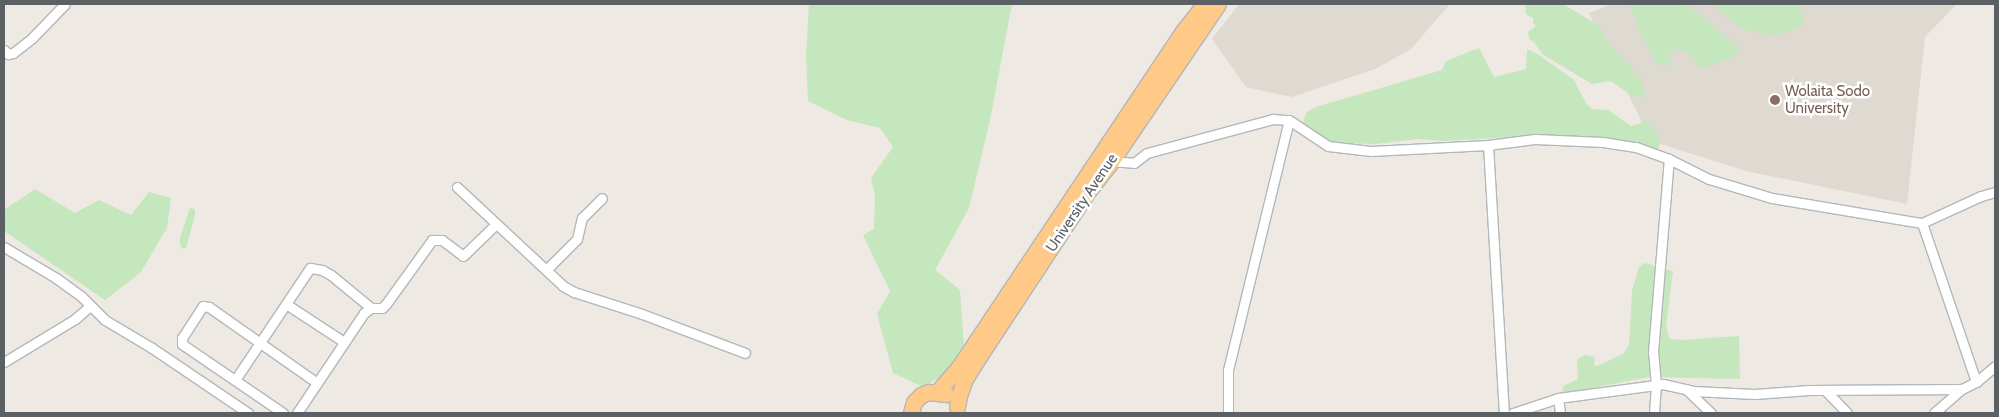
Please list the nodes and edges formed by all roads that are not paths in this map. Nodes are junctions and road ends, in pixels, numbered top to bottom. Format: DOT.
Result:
graph roads {
  1 [pos="65,4"];
  2 [pos="1204,4"];
  3 [pos="1218,4"];
  4 [pos="4,50"];
  5 [pos="1290,120"];
  6 [pos="1488,145"];
  7 [pos="1105,159"];
  8 [pos="1669,159"];
  9 [pos="457,187"];
  10 [pos="1995,192"];
  11 [pos="602,198"];
  12 [pos="1922,223"];
  13 [pos="496,224"];
  14 [pos="4,247"];
  15 [pos="546,270"];
  16 [pos="286,304"];
  17 [pos="90,306"];
  18 [pos="371,308"];
  19 [pos="344,342"];
  20 [pos="260,344"];
  21 [pos="745,353"];
  22 [pos="4,362"];
  23 [pos="1995,366"];
  24 [pos="235,380"];
  25 [pos="1976,382"];
  26 [pos="317,383"];
  27 [pos="1656,385"];
  28 [pos="1686,389"];
  29 [pos="1962,389"];
  30 [pos="938,391"];
  31 [pos="1826,391"];
  32 [pos="1558,398"];
  33 [pos="958,410"];
  34 [pos="1519,412"];
  35 [pos="248,413"];
  36 [pos="283,413"];
  37 [pos="297,413"];
  38 [pos="911,413"];
  39 [pos="1228,413"];
  40 [pos="1504,413"];
  41 [pos="1560,413"];
  42 [pos="1654,413"];
  43 [pos="1711,413"];
  44 [pos="1847,413"];
  45 [pos="1934,413"];
  1 -- 4 [label="street"];
  2 -- 7 [label="highway, University Avenue"];
  3 -- 7 [label="highway, University Avenue"];
  5 -- 6 [label="street"];
  5 -- 7 [label="street"];
  5 -- 39 [label="street"];
  6 -- 8 [label="street"];
  6 -- 40 [label="street"];
  7 -- 30 [label="highway, University Avenue"];
  7 -- 33 [label="highway, University Avenue"];
  8 -- 12 [label="street"];
  8 -- 27 [label="street"];
  9 -- 13 [label="street"];
  10 -- 12 [label="street"];
  11 -- 15 [label="street"];
  12 -- 25 [label="street"];
  13 -- 15 [label="street"];
  13 -- 18 [label="street"];
  14 -- 17 [label="street"];
  15 -- 21 [label="street"];
  16 -- 18 [label="street"];
  16 -- 19 [label="street"];
  16 -- 20 [label="street"];
  17 -- 22 [label="street"];
  17 -- 35 [label="street"];
  18 -- 19 [label="street"];
  19 -- 26 [label="street"];
  20 -- 24 [label="street"];
  20 -- 24 [label="street"];
  20 -- 26 [label="street"];
  23 -- 25 [label="street"];
  24 -- 36 [label="street"];
  25 -- 29 [label="street"];
  26 -- 37 [label="street"];
  27 -- 28 [label="street"];
  27 -- 32 [label="street"];
  27 -- 42 [label="street"];
  28 -- 31 [label="street"];
  28 -- 43 [label="street"];
  29 -- 31 [label="street"];
  29 -- 45 [label="street"];
  30 -- 33 [label="highway"];
  30 -- 38 [label="highway"];
  31 -- 44 [label="street"];
  32 -- 34 [label="street"];
  32 -- 41 [label="street"];
}
